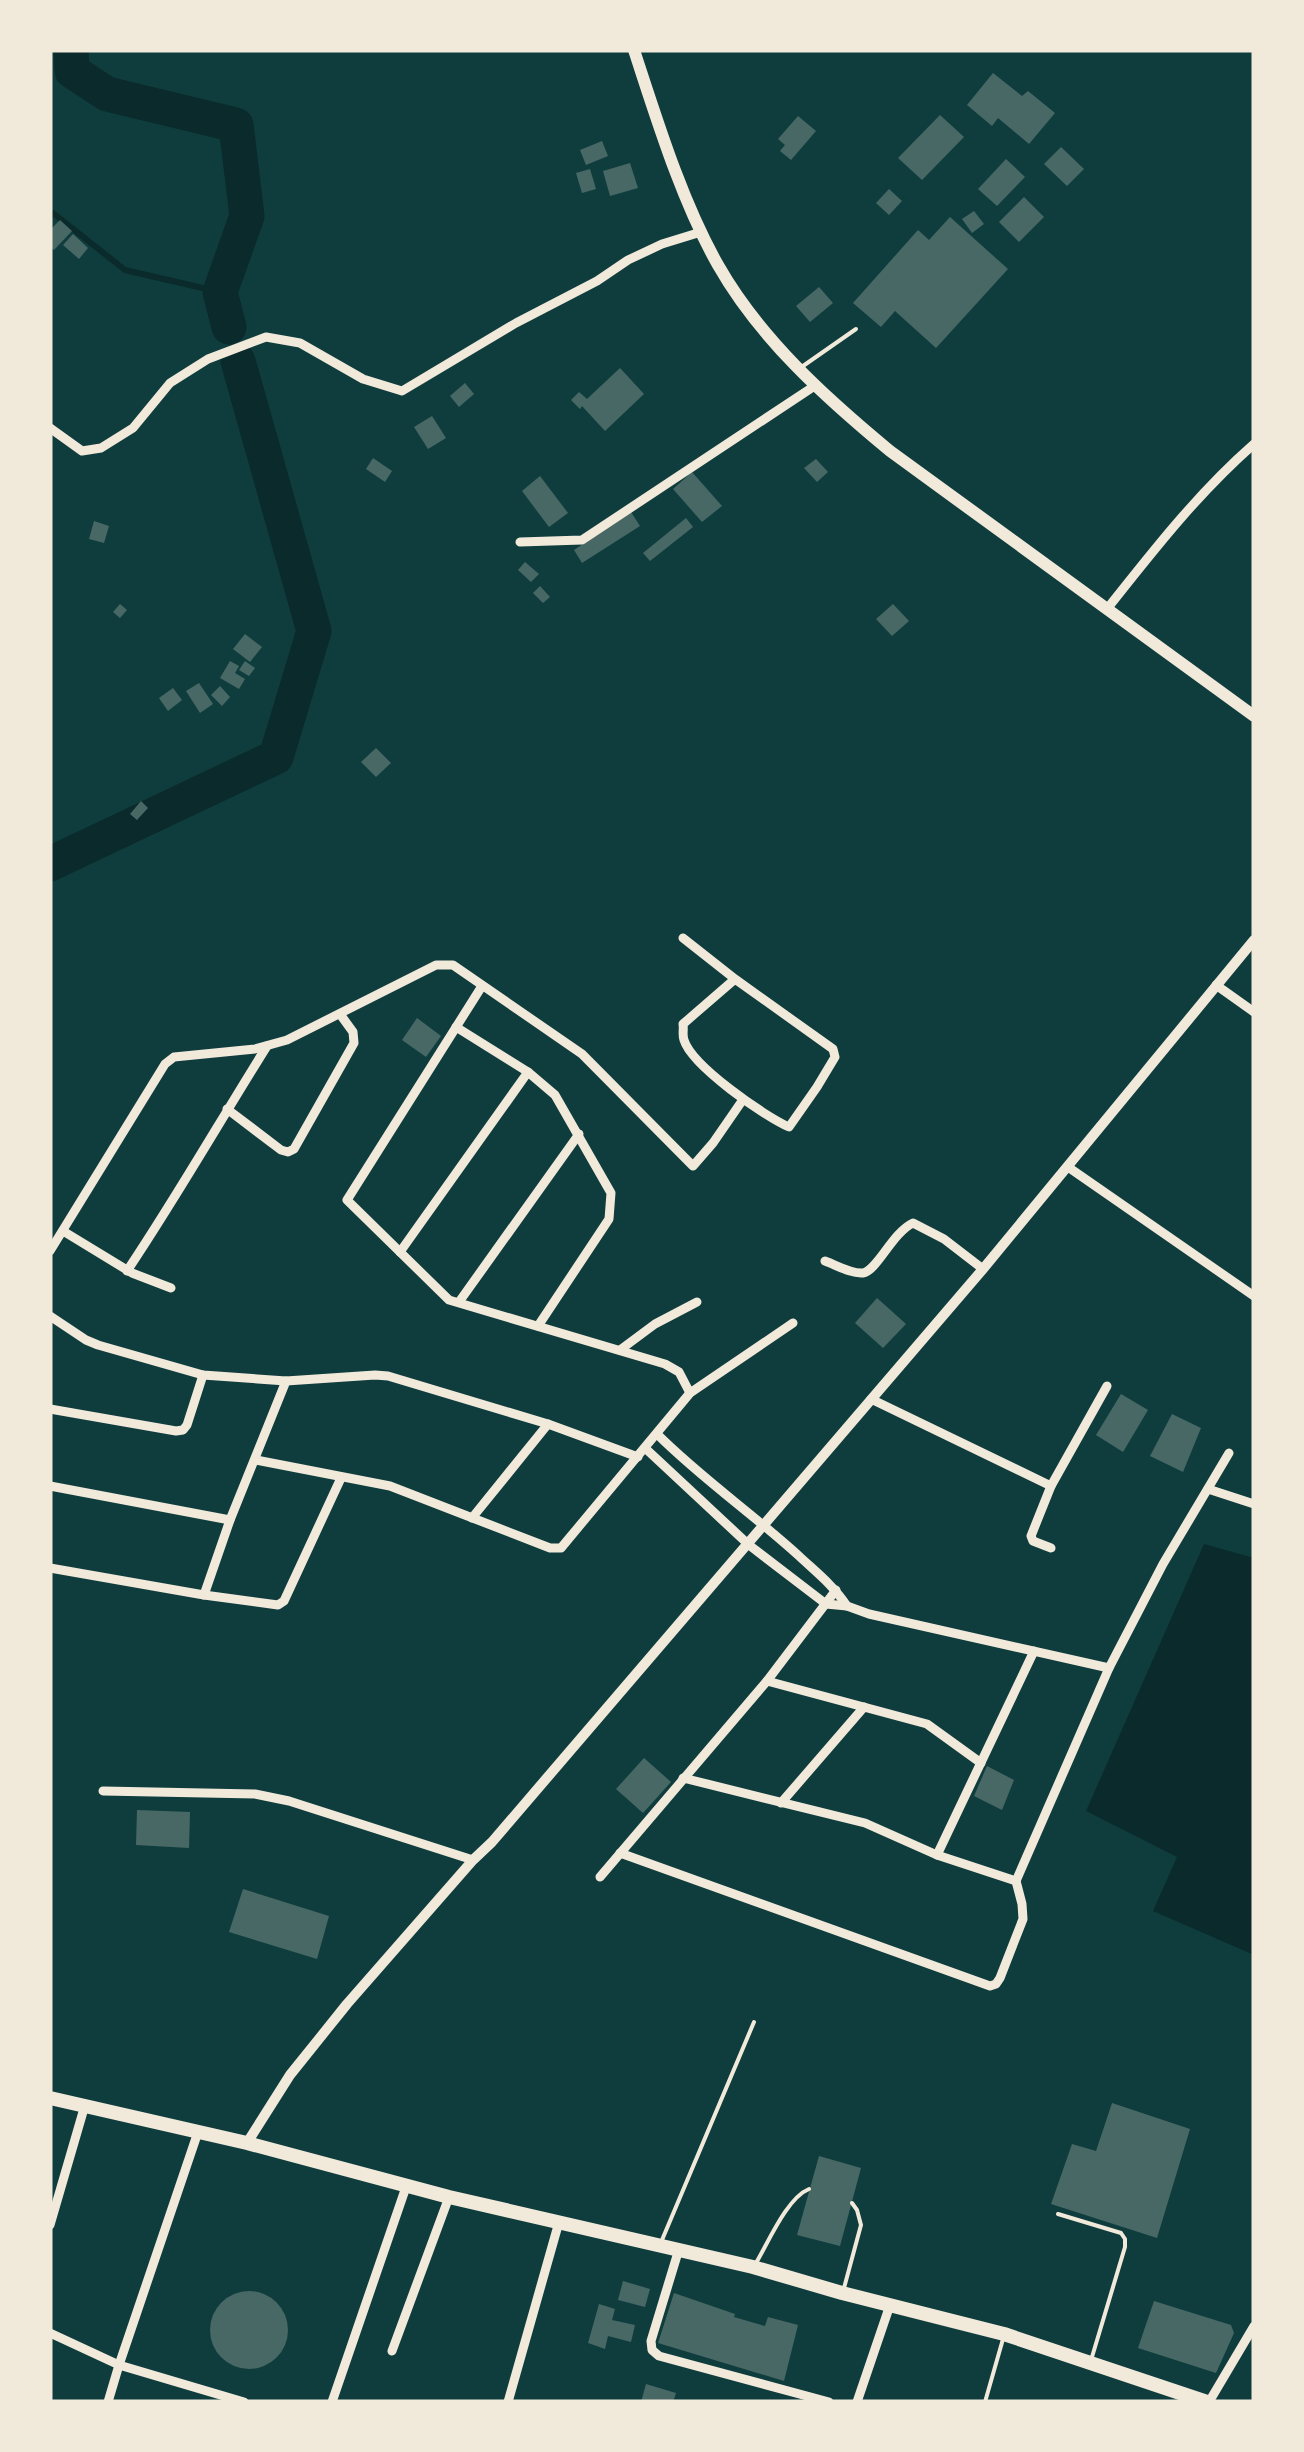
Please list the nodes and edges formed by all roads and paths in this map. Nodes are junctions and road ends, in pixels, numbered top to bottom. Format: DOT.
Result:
graph roads {
  1 [pos="634,50"];
  2 [pos="701,232"];
  3 [pos="856,329"];
  4 [pos="799,368"];
  5 [pos="816,386"];
  6 [pos="50,428"];
  7 [pos="1254,444"];
  8 [pos="520,542"];
  9 [pos="1106,608"];
  10 [pos="1254,716"];
  11 [pos="683,938"];
  12 [pos="1254,940"];
  13 [pos="735,979"];
  14 [pos="482,986"];
  15 [pos="1216,986"];
  16 [pos="1254,1012"];
  17 [pos="340,1014"];
  18 [pos="456,1027"];
  19 [pos="266,1046"];
  20 [pos="528,1072"];
  21 [pos="742,1100"];
  22 [pos="228,1109"];
  23 [pos="579,1134"];
  24 [pos="1068,1167"];
  25 [pos="63,1231"];
  26 [pos="50,1251"];
  27 [pos="400,1252"];
  28 [pos="825,1261"];
  29 [pos="984,1269"];
  30 [pos="128,1271"];
  31 [pos="171,1288"];
  32 [pos="1254,1296"];
  33 [pos="458,1302"];
  34 [pos="697,1302"];
  35 [pos="50,1316"];
  36 [pos="793,1323"];
  37 [pos="538,1326"];
  38 [pos="620,1350"];
  39 [pos="203,1375"];
  40 [pos="286,1381"];
  41 [pos="1107,1386"];
  42 [pos="690,1393"];
  43 [pos="871,1399"];
  44 [pos="50,1409"];
  45 [pos="548,1424"];
  46 [pos="657,1434"];
  47 [pos="642,1452"];
  48 [pos="1229,1452"];
  49 [pos="256,1460"];
  50 [pos="342,1478"];
  51 [pos="50,1486"];
  52 [pos="1052,1486"];
  53 [pos="1208,1489"];
  54 [pos="1254,1504"];
  55 [pos="472,1518"];
  56 [pos="230,1520"];
  57 [pos="766,1526"];
  58 [pos="749,1544"];
  59 [pos="1051,1548"];
  60 [pos="50,1568"];
  61 [pos="836,1590"];
  62 [pos="204,1595"];
  63 [pos="826,1604"];
  64 [pos="847,1606"];
  65 [pos="1034,1650"];
  66 [pos="1109,1668"];
  67 [pos="767,1682"];
  68 [pos="864,1707"];
  69 [pos="981,1762"];
  70 [pos="684,1778"];
  71 [pos="103,1790"];
  72 [pos="782,1803"];
  73 [pos="620,1852"];
  74 [pos="937,1854"];
  75 [pos="472,1860"];
  76 [pos="600,1877"];
  77 [pos="1016,1882"];
  78 [pos="754,2022"];
  79 [pos="50,2098"];
  80 [pos="85,2105"];
  81 [pos="198,2132"];
  82 [pos="247,2142"];
  83 [pos="406,2186"];
  84 [pos="810,2189"];
  85 [pos="448,2197"];
  86 [pos="852,2202"];
  87 [pos="1058,2214"];
  88 [pos="559,2222"];
  89 [pos="50,2225"];
  90 [pos="660,2244"];
  91 [pos="679,2249"];
  92 [pos="753,2267"];
  93 [pos="842,2293"];
  94 [pos="890,2304"];
  95 [pos="1254,2326"];
  96 [pos="50,2333"];
  97 [pos="1004,2334"];
  98 [pos="392,2351"];
  99 [pos="1091,2362"];
  100 [pos="119,2365"];
  101 [pos="108,2402"];
  102 [pos="244,2402"];
  103 [pos="332,2402"];
  104 [pos="508,2402"];
  105 [pos="829,2402"];
  106 [pos="858,2402"];
  107 [pos="985,2402"];
  108 [pos="1208,2402"];
  1 -- 2 [label="main road"];
  2 -- 4 [label="main road"];
  2 -- 6 [label="street"];
  3 -- 4 [label="lane"];
  4 -- 5 [label="main road"];
  5 -- 8 [label="street"];
  5 -- 9 [label="main road"];
  7 -- 9 [label="street"];
  9 -- 10 [label="main road"];
  11 -- 13 [label="street"];
  12 -- 15 [label="street"];
  13 -- 21 [label="street"];
  13 -- 21 [label="street"];
  14 -- 17 [label="street"];
  14 -- 18 [label="street"];
  14 -- 21 [label="street"];
  15 -- 16 [label="street"];
  15 -- 24 [label="street"];
  17 -- 19 [label="street"];
  17 -- 22 [label="street"];
  18 -- 20 [label="street"];
  18 -- 27 [label="street"];
  19 -- 22 [label="street"];
  19 -- 25 [label="street"];
  20 -- 23 [label="street"];
  20 -- 27 [label="street"];
  22 -- 30 [label="street"];
  23 -- 33 [label="street"];
  23 -- 37 [label="street"];
  24 -- 29 [label="street"];
  24 -- 32 [label="street"];
  25 -- 26 [label="street"];
  25 -- 30 [label="street"];
  27 -- 33 [label="street"];
  28 -- 29 [label="street"];
  29 -- 43 [label="street"];
  30 -- 31 [label="street"];
  33 -- 37 [label="street"];
  34 -- 38 [label="street"];
  35 -- 39 [label="street"];
  36 -- 42 [label="street"];
  37 -- 38 [label="street"];
  38 -- 42 [label="street"];
  39 -- 40 [label="street"];
  39 -- 44 [label="street"];
  40 -- 45 [label="street"];
  40 -- 49 [label="street"];
  41 -- 52 [label="street"];
  42 -- 46 [label="street"];
  43 -- 52 [label="street"];
  43 -- 57 [label="street"];
  45 -- 47 [label="street"];
  45 -- 55 [label="street"];
  46 -- 47 [label="street"];
  46 -- 57 [label="street"];
  47 -- 55 [label="street"];
  47 -- 58 [label="street"];
  48 -- 53 [label="street"];
  49 -- 50 [label="street"];
  49 -- 56 [label="street"];
  50 -- 55 [label="street"];
  50 -- 62 [label="street"];
  51 -- 56 [label="street"];
  52 -- 59 [label="street"];
  53 -- 54 [label="street"];
  53 -- 66 [label="street"];
  56 -- 62 [label="street"];
  57 -- 58 [label="street"];
  57 -- 61 [label="street"];
  58 -- 63 [label="street"];
  58 -- 75 [label="street"];
  60 -- 62 [label="street"];
  61 -- 63 [label="street"];
  61 -- 64 [label="street"];
  63 -- 64 [label="street"];
  63 -- 67 [label="street"];
  64 -- 65 [label="street"];
  65 -- 66 [label="street"];
  65 -- 69 [label="street"];
  66 -- 77 [label="street"];
  67 -- 68 [label="street"];
  67 -- 70 [label="street"];
  68 -- 69 [label="street"];
  68 -- 72 [label="street"];
  69 -- 74 [label="street"];
  70 -- 72 [label="street"];
  70 -- 73 [label="street"];
  71 -- 75 [label="street"];
  72 -- 74 [label="street"];
  73 -- 76 [label="street"];
  73 -- 77 [label="street"];
  74 -- 77 [label="street"];
  75 -- 82 [label="street"];
  78 -- 90 [label="lane"];
  79 -- 80 [label="main road"];
  80 -- 81 [label="main road"];
  80 -- 89 [label="street"];
  81 -- 82 [label="main road"];
  81 -- 100 [label="street"];
  82 -- 83 [label="main road"];
  83 -- 85 [label="main road"];
  83 -- 103 [label="street"];
  84 -- 92 [label="lane"];
  85 -- 88 [label="main road"];
  85 -- 98 [label="street"];
  86 -- 93 [label="lane"];
  87 -- 99 [label="lane"];
  88 -- 90 [label="main road"];
  88 -- 104 [label="street"];
  90 -- 91 [label="main road"];
  91 -- 92 [label="main road"];
  91 -- 105 [label="street"];
  92 -- 93 [label="main road"];
  93 -- 94 [label="main road"];
  94 -- 97 [label="main road"];
  94 -- 106 [label="street"];
  95 -- 108 [label="street"];
  96 -- 100 [label="street"];
  97 -- 99 [label="main road"];
  97 -- 107 [label="lane"];
  99 -- 108 [label="main road"];
  100 -- 101 [label="street"];
  100 -- 102 [label="street"];
}
